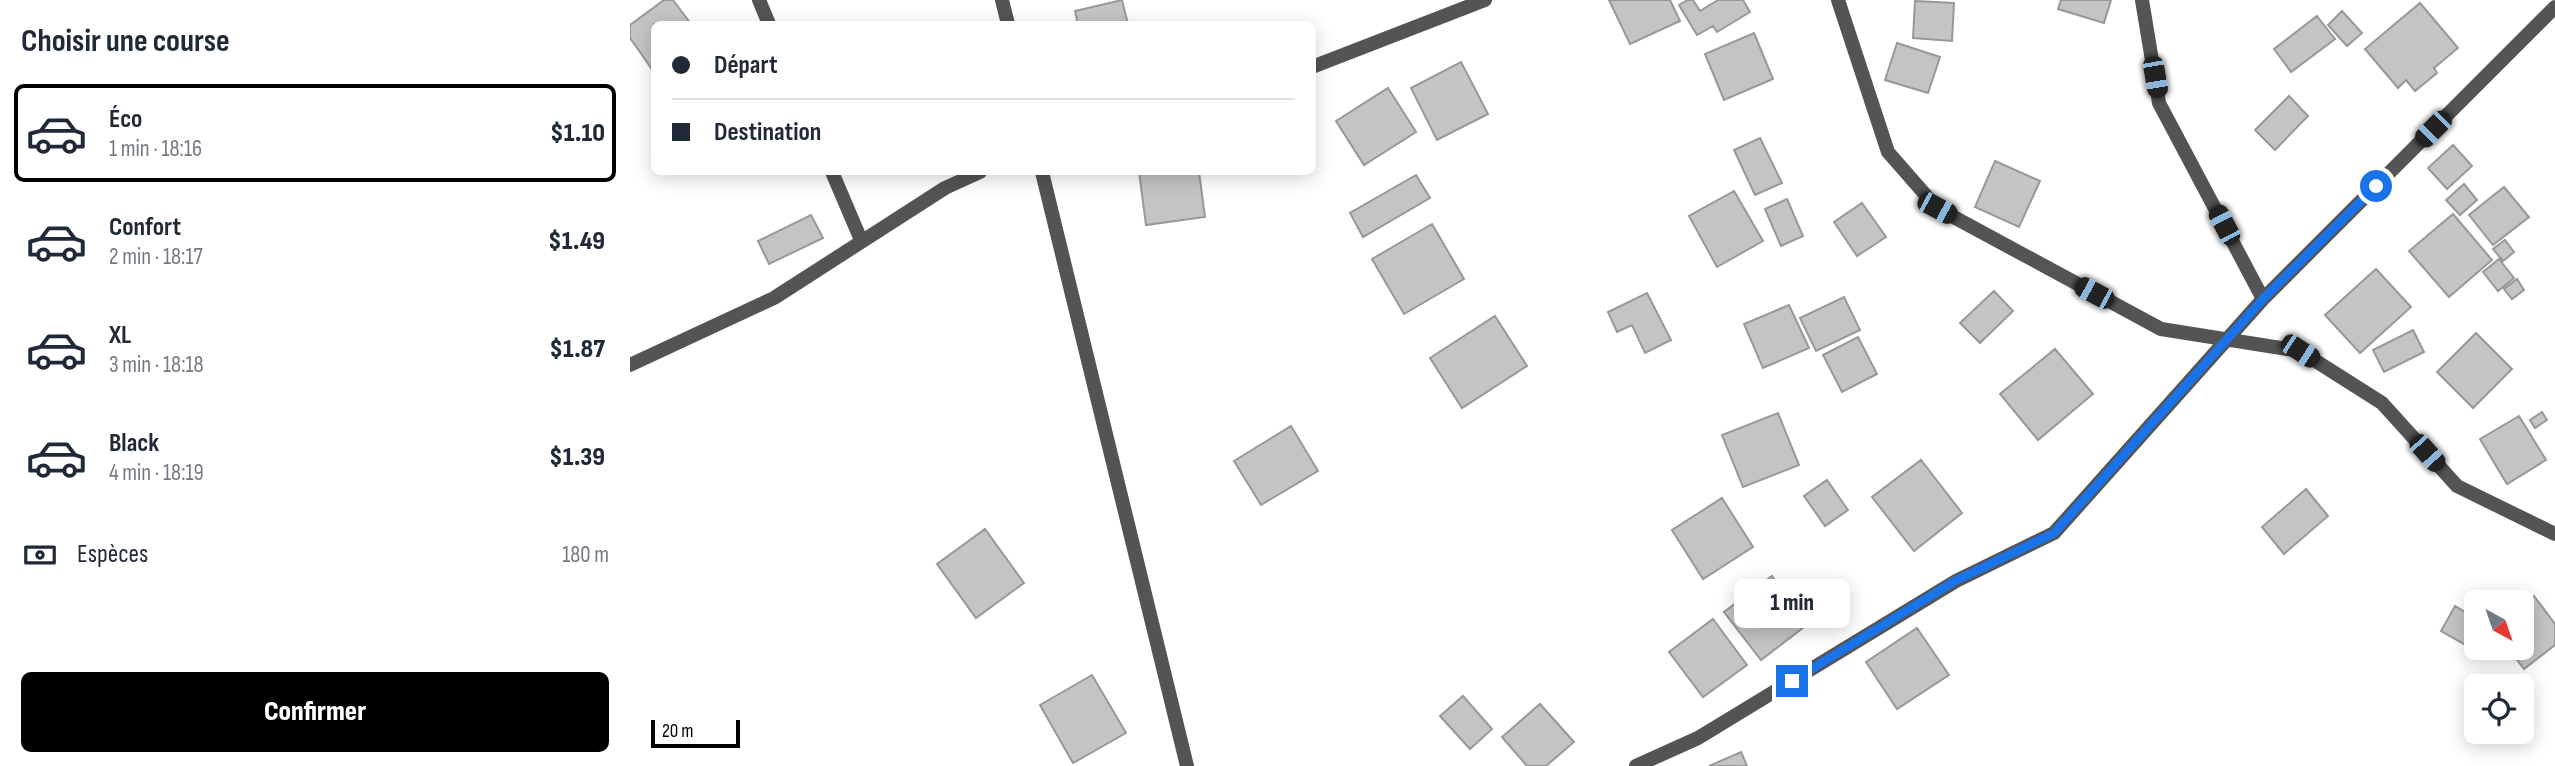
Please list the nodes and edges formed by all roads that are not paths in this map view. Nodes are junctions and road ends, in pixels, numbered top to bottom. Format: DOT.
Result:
graph roads {
  1 [pos="759,0"];
  2 [pos="1002,0"];
  3 [pos="1485,0"];
  4 [pos="1838,0"];
  5 [pos="2142,0"];
  6 [pos="2555,7"];
  7 [pos="768,21"];
  8 [pos="1007,21"];
  9 [pos="1316,65"];
  10 [pos="833,175"];
  11 [pos="973,175"];
  12 [pos="1043,175"];
  13 [pos="861,240"];
  14 [pos="2263,299"];
  15 [pos="2230,340"];
  16 [pos="630,365"];
  17 [pos="2555,534"];
  18 [pos="1187,766"];
  19 [pos="1636,766"];
  1 -- 7 [label="street"];
  2 -- 8 [label="street"];
  3 -- 9 [label="street"];
  4 -- 15 [label="street"];
  5 -- 14 [label="street"];
  6 -- 14 [label="street"];
  10 -- 13 [label="street"];
  11 -- 13 [label="street"];
  12 -- 18 [label="street"];
  13 -- 16 [label="street"];
  14 -- 15 [label="street"];
  15 -- 17 [label="street"];
  15 -- 19 [label="street"];
}
